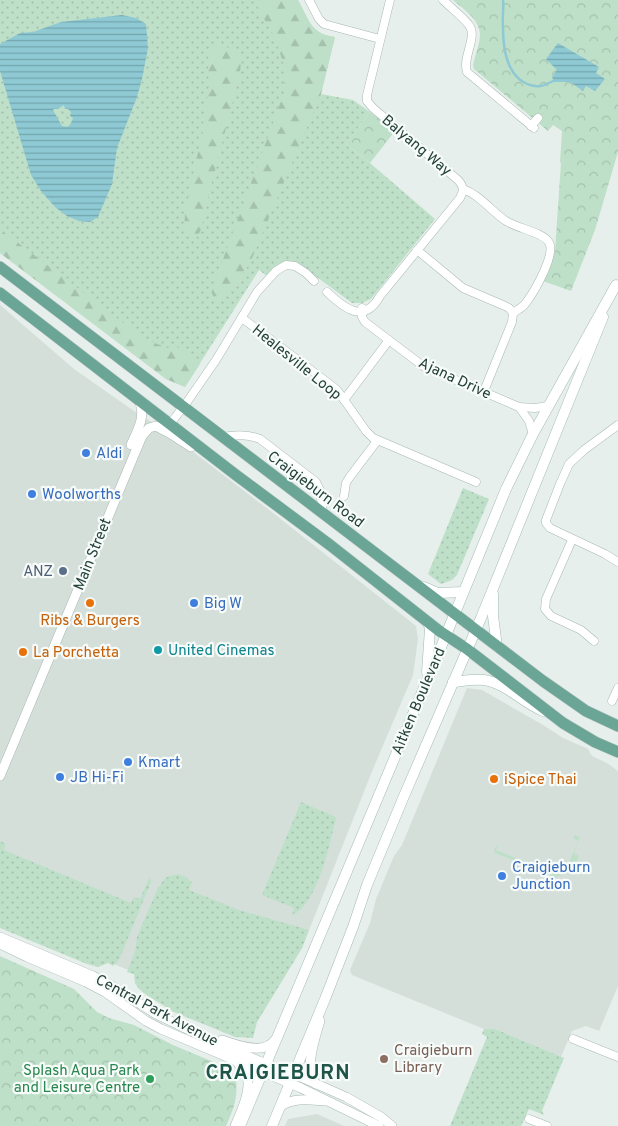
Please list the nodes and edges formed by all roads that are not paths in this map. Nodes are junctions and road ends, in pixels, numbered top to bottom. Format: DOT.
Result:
graph roads {
  1 [pos="309,0"];
  2 [pos="390,0"];
  3 [pos="442,0"];
  4 [pos="380,39"];
  5 [pos="538,118"];
  6 [pos="463,192"];
  7 [pos="417,250"];
  8 [pos="0,267"];
  9 [pos="617,282"];
  10 [pos="0,293"];
  11 [pos="363,309"];
  12 [pos="513,313"];
  13 [pos="242,318"];
  14 [pos="389,340"];
  15 [pos="484,391"];
  16 [pos="344,400"];
  17 [pos="140,402"];
  18 [pos="548,406"];
  19 [pos="184,407"];
  20 [pos="519,407"];
  21 [pos="170,424"];
  22 [pos="618,425"];
  23 [pos="533,434"];
  24 [pos="223,437"];
  25 [pos="377,441"];
  26 [pos="236,475"];
  27 [pos="476,482"];
  28 [pos="344,496"];
  29 [pos="323,513"];
  30 [pos="572,540"];
  31 [pos="618,562"];
  32 [pos="416,584"];
  33 [pos="494,586"];
  34 [pos="463,592"];
  35 [pos="454,613"];
  36 [pos="428,622"];
  37 [pos="475,630"];
  38 [pos="445,634"];
  39 [pos="594,641"];
  40 [pos="497,647"];
  41 [pos="467,649"];
  42 [pos="427,678"];
  43 [pos="453,682"];
  44 [pos="618,688"];
  45 [pos="612,701"];
  46 [pos="555,717"];
  47 [pos="618,726"];
  48 [pos="618,752"];
  49 [pos="0,761"];
  50 [pos="0,776"];
  51 [pos="0,937"];
  52 [pos="0,944"];
  53 [pos="325,999"];
  54 [pos="182,1025"];
  55 [pos="574,1039"];
  56 [pos="275,1040"];
  57 [pos="618,1057"];
  58 [pos="236,1061"];
  59 [pos="264,1068"];
  60 [pos="292,1078"];
  61 [pos="316,1084"];
  62 [pos="332,1102"];
  63 [pos="281,1106"];
  64 [pos="529,1119"];
  65 [pos="235,1126"];
  66 [pos="240,1126"];
  67 [pos="272,1126"];
  68 [pos="379,1126"];
  69 [pos="392,1126"];
  70 [pos="547,1126"];
  1 -- 4 [label="street"];
  2 -- 4 [label="street, Balyang Way"];
  3 -- 5 [label="street"];
  4 -- 6 [label="street, Balyang Way"];
  6 -- 7 [label="street"];
  6 -- 12 [label="street, Balyang Way"];
  7 -- 11 [label="street"];
  7 -- 12 [label="street"];
  8 -- 19 [label="main road, Craigieburn Road"];
  9 -- 18 [label="main road, Aitken Boulevard"];
  9 -- 33 [label="main road, Aitken Boulevard"];
  10 -- 17 [label="main road"];
  11 -- 13 [label="street"];
  11 -- 14 [label="street, Ajana Drive"];
  12 -- 15 [label="street"];
  13 -- 16 [label="street, Healesville Loop"];
  13 -- 19 [label="street"];
  14 -- 15 [label="street, Ajana Drive"];
  14 -- 16 [label="street"];
  15 -- 20 [label="street, Ajana Drive"];
  16 -- 25 [label="street, Healesville Loop"];
  17 -- 21 [label="main road"];
  17 -- 49 [label="street, Main Street"];
  18 -- 20 [label="street, Ajana Drive"];
  18 -- 23 [label="main road, Aitken Boulevard"];
  19 -- 21 [label="street"];
  19 -- 24 [label="main road, Craigieburn Road"];
  20 -- 23 [label="street"];
  21 -- 26 [label="main road"];
  22 -- 30 [label="street"];
  23 -- 34 [label="main road, Aitken Boulevard"];
  24 -- 29 [label="main road, Craigieburn Road"];
  24 -- 29 [label="street"];
  25 -- 27 [label="street, Healesville Loop"];
  25 -- 28 [label="street"];
  26 -- 36 [label="main road"];
  26 -- 50 [label="street, Main Street"];
  29 -- 32 [label="main road, Craigieburn Road"];
  30 -- 31 [label="street"];
  30 -- 39 [label="street"];
  32 -- 34 [label="main road"];
  32 -- 35 [label="main road, Craigieburn Road"];
  33 -- 37 [label="main road, Aitken Boulevard"];
  33 -- 40 [label="main road"];
  34 -- 35 [label="main road, Aitken Boulevard"];
  35 -- 37 [label="main road, Craigieburn Road"];
  35 -- 38 [label="main road, Aitken Boulevard"];
  36 -- 38 [label="main road"];
  36 -- 42 [label="main road"];
  37 -- 40 [label="main road, Craigieburn Road"];
  37 -- 41 [label="main road, Aitken Boulevard"];
  38 -- 41 [label="main road"];
  38 -- 42 [label="main road, Aitken Boulevard"];
  40 -- 47 [label="main road, Craigieburn Road"];
  41 -- 43 [label="main road, Aitken Boulevard"];
  41 -- 46 [label="main road"];
  42 -- 56 [label="main road, Aitken Boulevard"];
  43 -- 46 [label="main road"];
  43 -- 53 [label="main road, Aitken Boulevard"];
  44 -- 45 [label="street"];
  46 -- 48 [label="main road"];
  51 -- 54 [label="street, Central Park Avenue"];
  52 -- 58 [label="street, Central Park Avenue"];
  53 -- 60 [label="main road, Aitken Boulevard"];
  53 -- 61 [label="street"];
  54 -- 56 [label="street"];
  54 -- 59 [label="street, Central Park Avenue"];
  55 -- 57 [label="street"];
  56 -- 59 [label="main road, Aitken Boulevard"];
  58 -- 59 [label="street, Central Park Avenue"];
  58 -- 65 [label="street"];
  59 -- 60 [label="street, Central Park Avenue"];
  59 -- 66 [label="main road, Aitken Boulevard"];
  60 -- 61 [label="street, Central Park Avenue"];
  60 -- 62 [label="street, Central Park Avenue"];
  60 -- 63 [label="main road, Aitken Boulevard"];
  61 -- 69 [label="street, Central Park Avenue"];
  62 -- 63 [label="street"];
  62 -- 68 [label="street, Central Park Avenue"];
  63 -- 67 [label="main road, Aitken Boulevard"];
  64 -- 70 [label="street"];
}
